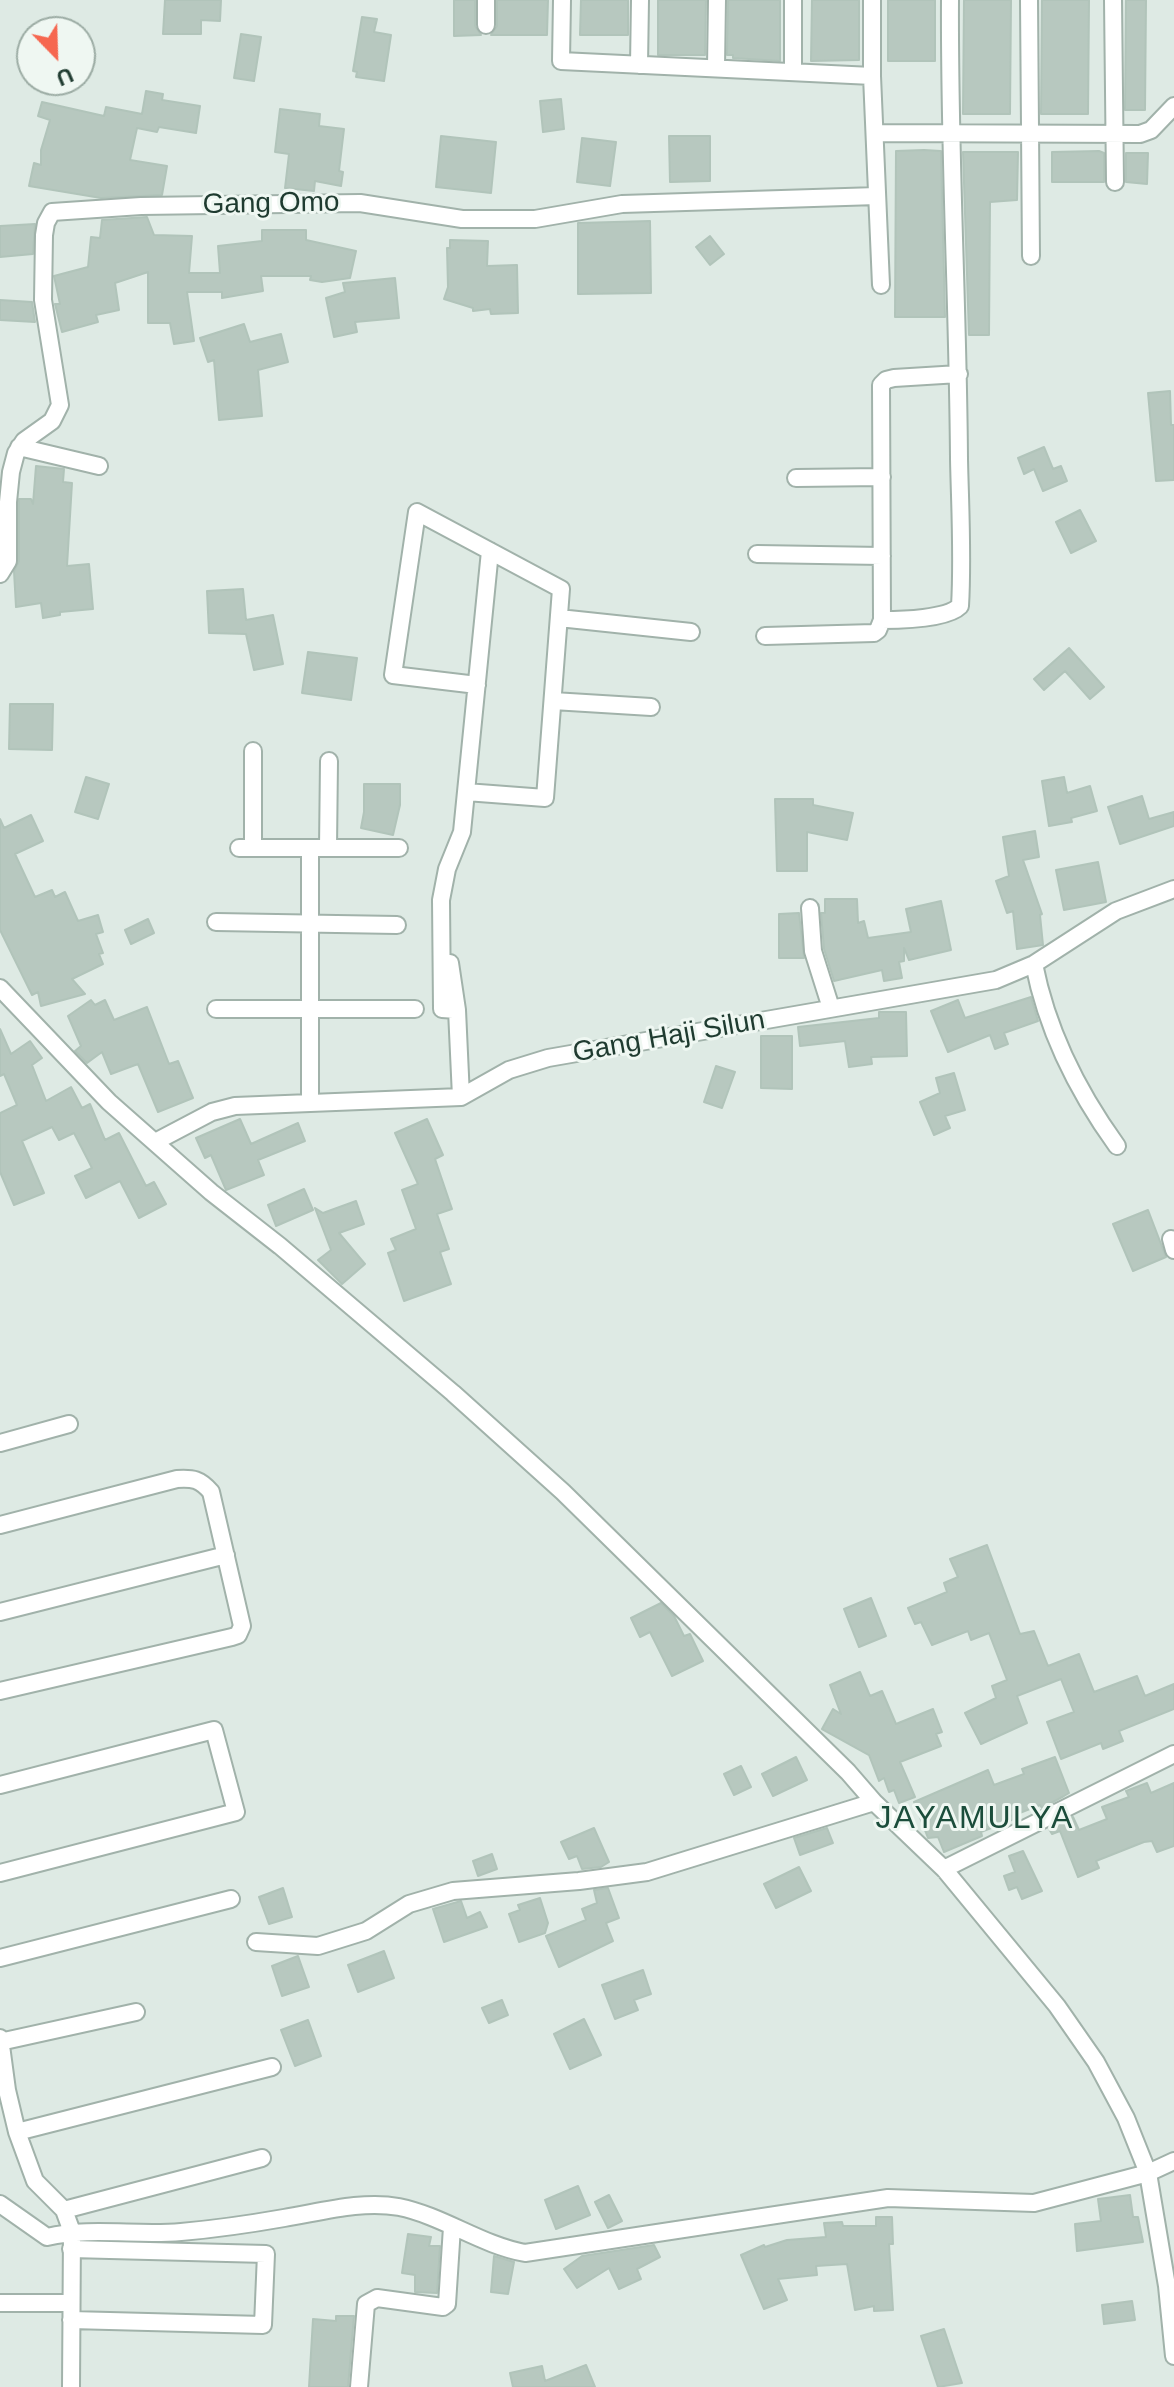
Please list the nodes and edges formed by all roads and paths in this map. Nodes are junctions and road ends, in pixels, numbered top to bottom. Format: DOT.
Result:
graph roads {
  1 [pos="486,0"];
  2 [pos="562,0"];
  3 [pos="640,0"];
  4 [pos="717,0"];
  5 [pos="793,0"];
  6 [pos="872,0"];
  7 [pos="950,0"];
  8 [pos="1029,0"];
  9 [pos="1113,0"];
  10 [pos="486,25"];
  11 [pos="639,65"];
  12 [pos="716,67"];
  13 [pos="793,71"];
  14 [pos="872,76"];
  15 [pos="1174,106"];
  16 [pos="875,133"];
  17 [pos="949,133"];
  18 [pos="1112,133"];
  19 [pos="1029,134"];
  20 [pos="1115,182"];
  21 [pos="877,196"];
  22 [pos="1031,256"];
  23 [pos="881,285"];
  24 [pos="959,374"];
  25 [pos="19,447"];
  26 [pos="99,466"];
  27 [pos="882,477"];
  28 [pos="796,478"];
  29 [pos="490,551"];
  30 [pos="757,554"];
  31 [pos="882,556"];
  32 [pos="0,574"];
  33 [pos="559,618"];
  34 [pos="882,620"];
  35 [pos="691,632"];
  36 [pos="765,636"];
  37 [pos="477,685"];
  38 [pos="553,701"];
  39 [pos="651,707"];
  40 [pos="253,751"];
  41 [pos="329,761"];
  42 [pos="466,792"];
  43 [pos="310,848"];
  44 [pos="328,848"];
  45 [pos="399,848"];
  46 [pos="1174,889"];
  47 [pos="810,908"];
  48 [pos="216,922"];
  49 [pos="310,925"];
  50 [pos="397,925"];
  51 [pos="1034,964"];
  52 [pos="0,988"];
  53 [pos="310,1008"];
  54 [pos="831,1008"];
  55 [pos="216,1009"];
  56 [pos="415,1009"];
  57 [pos="461,1097"];
  58 [pos="310,1102"];
  59 [pos="155,1142"];
  60 [pos="1117,1146"];
  61 [pos="69,1424"];
  62 [pos="0,1443"];
  63 [pos="0,1525"];
  64 [pos="226,1555"];
  65 [pos="0,1612"];
  66 [pos="0,1691"];
  67 [pos="1174,1754"];
  68 [pos="0,1785"];
  69 [pos="874,1802"];
  70 [pos="944,1869"];
  71 [pos="0,1873"];
  72 [pos="231,1899"];
  73 [pos="256,1942"];
  74 [pos="0,1958"];
  75 [pos="136,2012"];
  76 [pos="0,2040"];
  77 [pos="272,2067"];
  78 [pos="17,2132"];
  79 [pos="262,2158"];
  80 [pos="1174,2161"];
  81 [pos="1148,2173"];
  82 [pos="0,2204"];
  83 [pos="64,2210"];
  84 [pos="452,2227"];
  85 [pos="72,2240"];
  86 [pos="0,2303"];
  87 [pos="71,2312"];
  88 [pos="1174,2356"];
  89 [pos="71,2387"];
  90 [pos="359,2387"];
  1 -- 10 [label="street"];
  2 -- 11 [label="street"];
  3 -- 11 [label="street"];
  4 -- 12 [label="street"];
  5 -- 13 [label="street"];
  6 -- 14 [label="street"];
  7 -- 17 [label="street"];
  8 -- 19 [label="street"];
  9 -- 18 [label="street"];
  11 -- 12 [label="street"];
  12 -- 13 [label="street"];
  13 -- 14 [label="street"];
  14 -- 16 [label="street"];
  15 -- 18 [label="street"];
  16 -- 17 [label="street"];
  16 -- 21 [label="street"];
  17 -- 19 [label="street"];
  17 -- 24 [label="street"];
  18 -- 19 [label="street"];
  18 -- 20 [label="street"];
  19 -- 22 [label="street"];
  21 -- 23 [label="street"];
  21 -- 25 [label="street, Gang Omo"];
  24 -- 27 [label="street"];
  24 -- 34 [label="street"];
  25 -- 26 [label="street"];
  25 -- 32 [label="street"];
  27 -- 28 [label="street"];
  27 -- 31 [label="street"];
  29 -- 33 [label="street"];
  29 -- 37 [label="street"];
  29 -- 37 [label="street"];
  30 -- 31 [label="street"];
  31 -- 34 [label="street"];
  33 -- 35 [label="street"];
  33 -- 38 [label="street"];
  34 -- 36 [label="street"];
  37 -- 42 [label="street"];
  38 -- 39 [label="street"];
  38 -- 42 [label="street"];
  40 -- 43 [label="street"];
  41 -- 44 [label="street"];
  42 -- 57 [label="street"];
  43 -- 44 [label="street"];
  43 -- 49 [label="street"];
  44 -- 45 [label="street"];
  46 -- 51 [label="street, Gang Haji Silun"];
  47 -- 54 [label="street"];
  48 -- 49 [label="street"];
  49 -- 50 [label="street"];
  49 -- 53 [label="street"];
  51 -- 54 [label="street, Gang Haji Silun"];
  51 -- 60 [label="street"];
  52 -- 59 [label="street"];
  53 -- 55 [label="street"];
  53 -- 56 [label="street"];
  53 -- 58 [label="street"];
  54 -- 57 [label="street, Gang Haji Silun"];
  57 -- 58 [label="street, Gang Haji Silun"];
  58 -- 59 [label="street, Gang Haji Silun"];
  59 -- 69 [label="street"];
  61 -- 62 [label="street"];
  63 -- 64 [label="street"];
  64 -- 65 [label="street"];
  64 -- 66 [label="street"];
  67 -- 70 [label="street"];
  68 -- 71 [label="street"];
  69 -- 70 [label="street"];
  69 -- 73 [label="street"];
  70 -- 81 [label="street"];
  72 -- 74 [label="street"];
  75 -- 76 [label="street"];
  76 -- 78 [label="street"];
  77 -- 78 [label="street"];
  78 -- 83 [label="street"];
  79 -- 83 [label="street"];
  80 -- 81 [label="street"];
  81 -- 84 [label="street"];
  81 -- 88 [label="street"];
  82 -- 85 [label="street"];
  83 -- 85 [label="street"];
  84 -- 85 [label="street"];
  84 -- 90 [label="street"];
  85 -- 87 [label="street"];
  85 -- 87 [label="street"];
  86 -- 87 [label="street"];
  87 -- 89 [label="street"];
}
